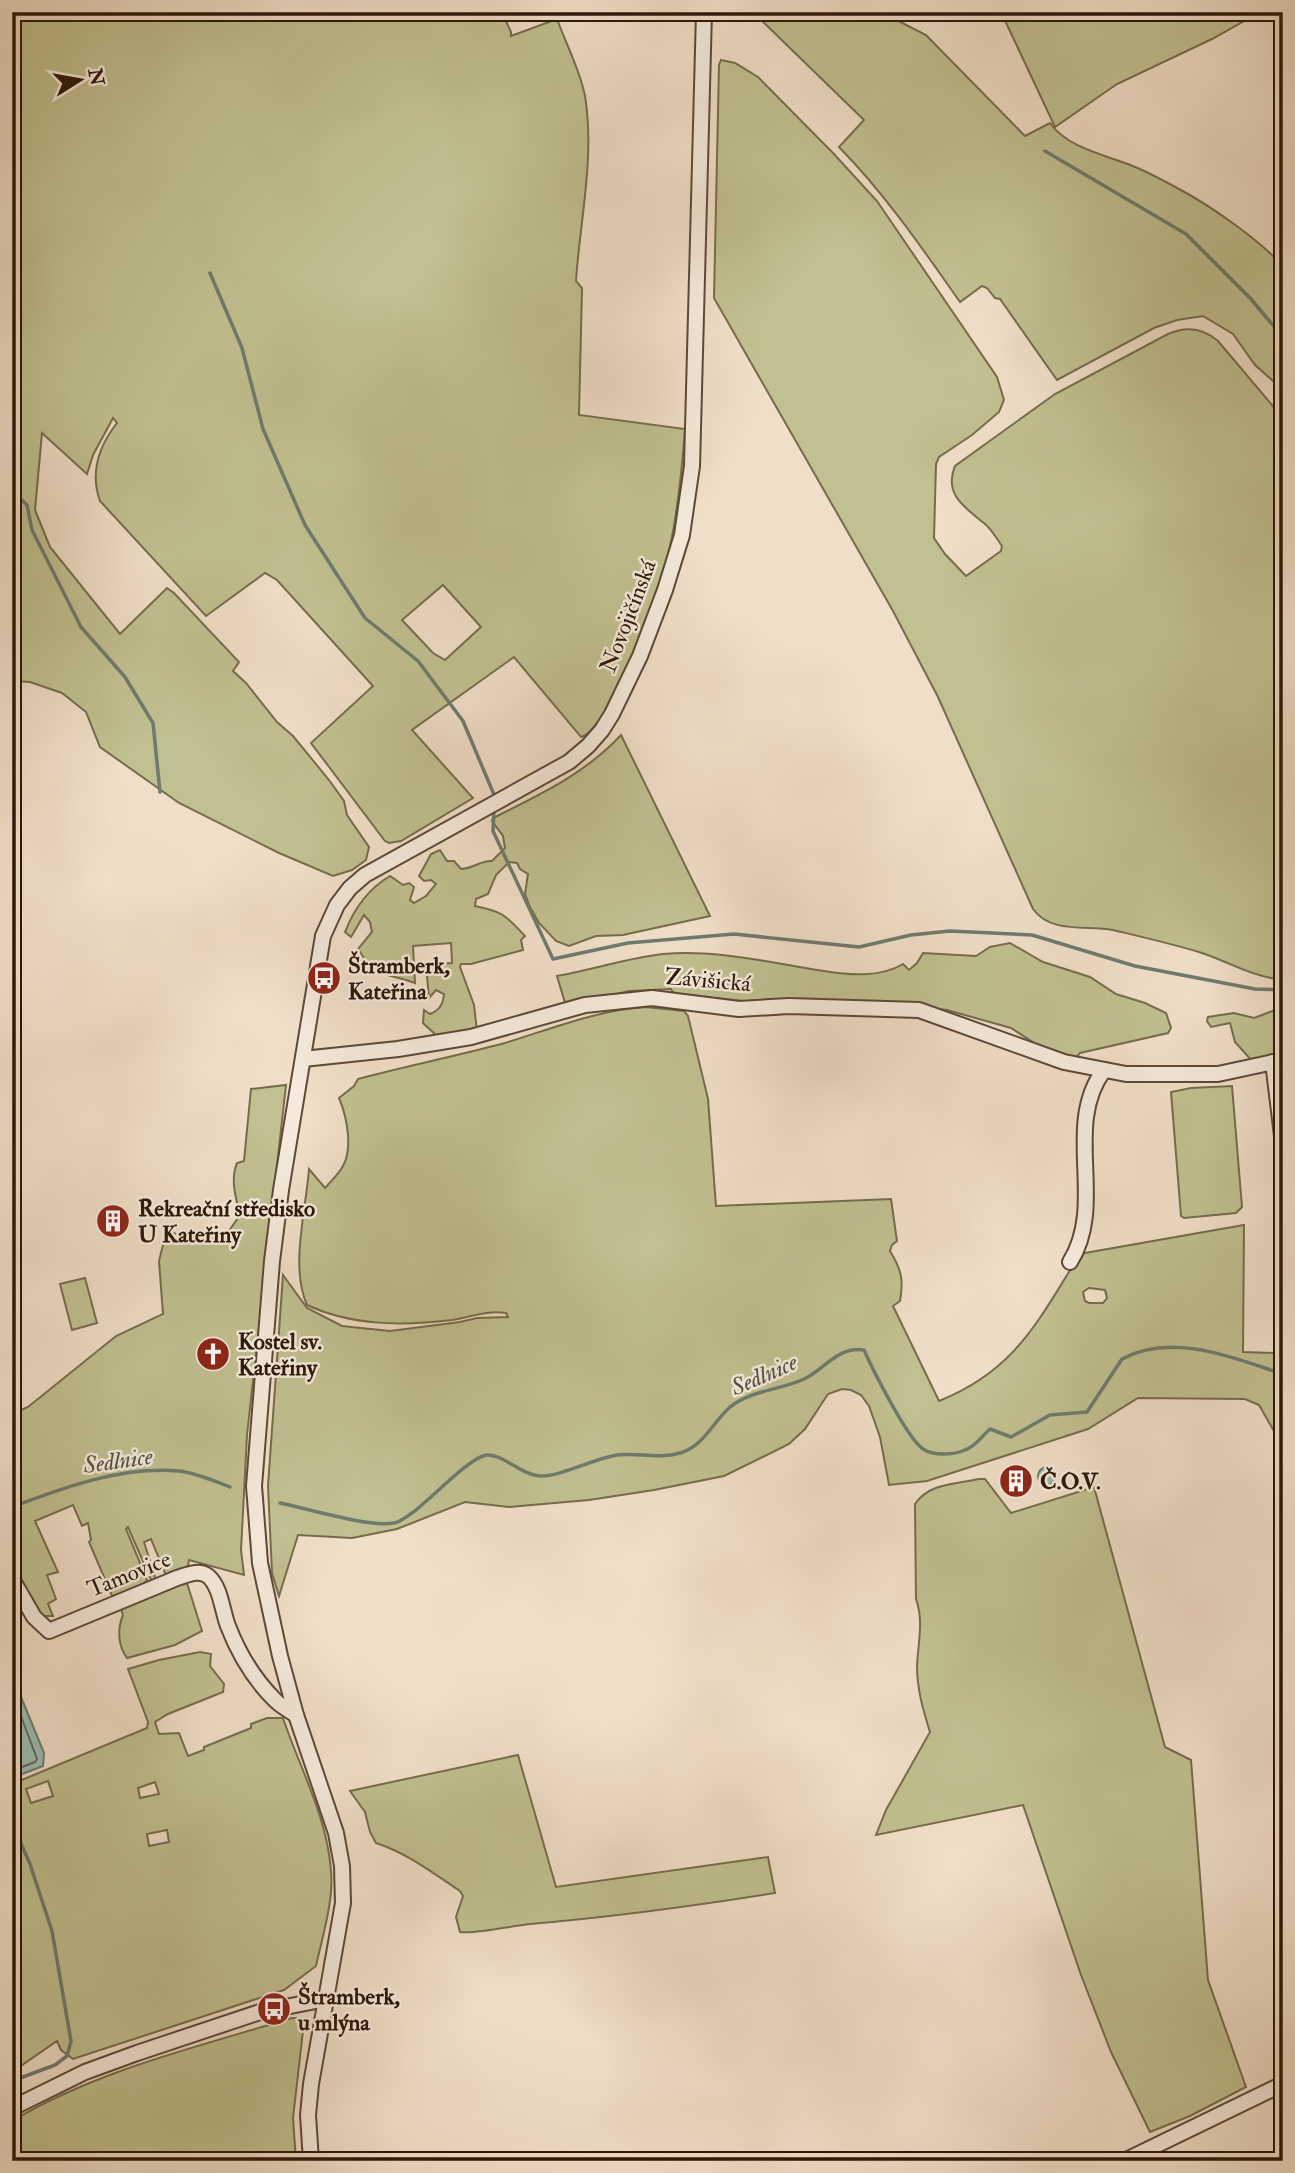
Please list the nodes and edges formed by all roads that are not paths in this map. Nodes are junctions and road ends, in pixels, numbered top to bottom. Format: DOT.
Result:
graph roads {
  1 [pos="704,12"];
  2 [pos="303,1059"];
  3 [pos="1278,1061"];
  4 [pos="1104,1070"];
  5 [pos="1282,1136"];
  6 [pos="1070,1262"];
  7 [pos="12,1579"];
  8 [pos="296,1714"];
  9 [pos="326,1999"];
  10 [pos="1283,2084"];
  11 [pos="12,2108"];
  12 [pos="311,2161"];
  13 [pos="1124,2161"];
  1 -- 2 [label="street, Novojičínská"];
  2 -- 4 [label="street, Závišická"];
  2 -- 8 [label="street, Novojičínská"];
  3 -- 4 [label="street, Závišická"];
  3 -- 5 [label="street"];
  4 -- 6 [label="street"];
  7 -- 8 [label="street, Tamovice"];
  8 -- 9 [label="street, Novojičínská"];
  9 -- 11 [label="street"];
  9 -- 12 [label="street, Novojičínská"];
  10 -- 13 [label="street"];
}
